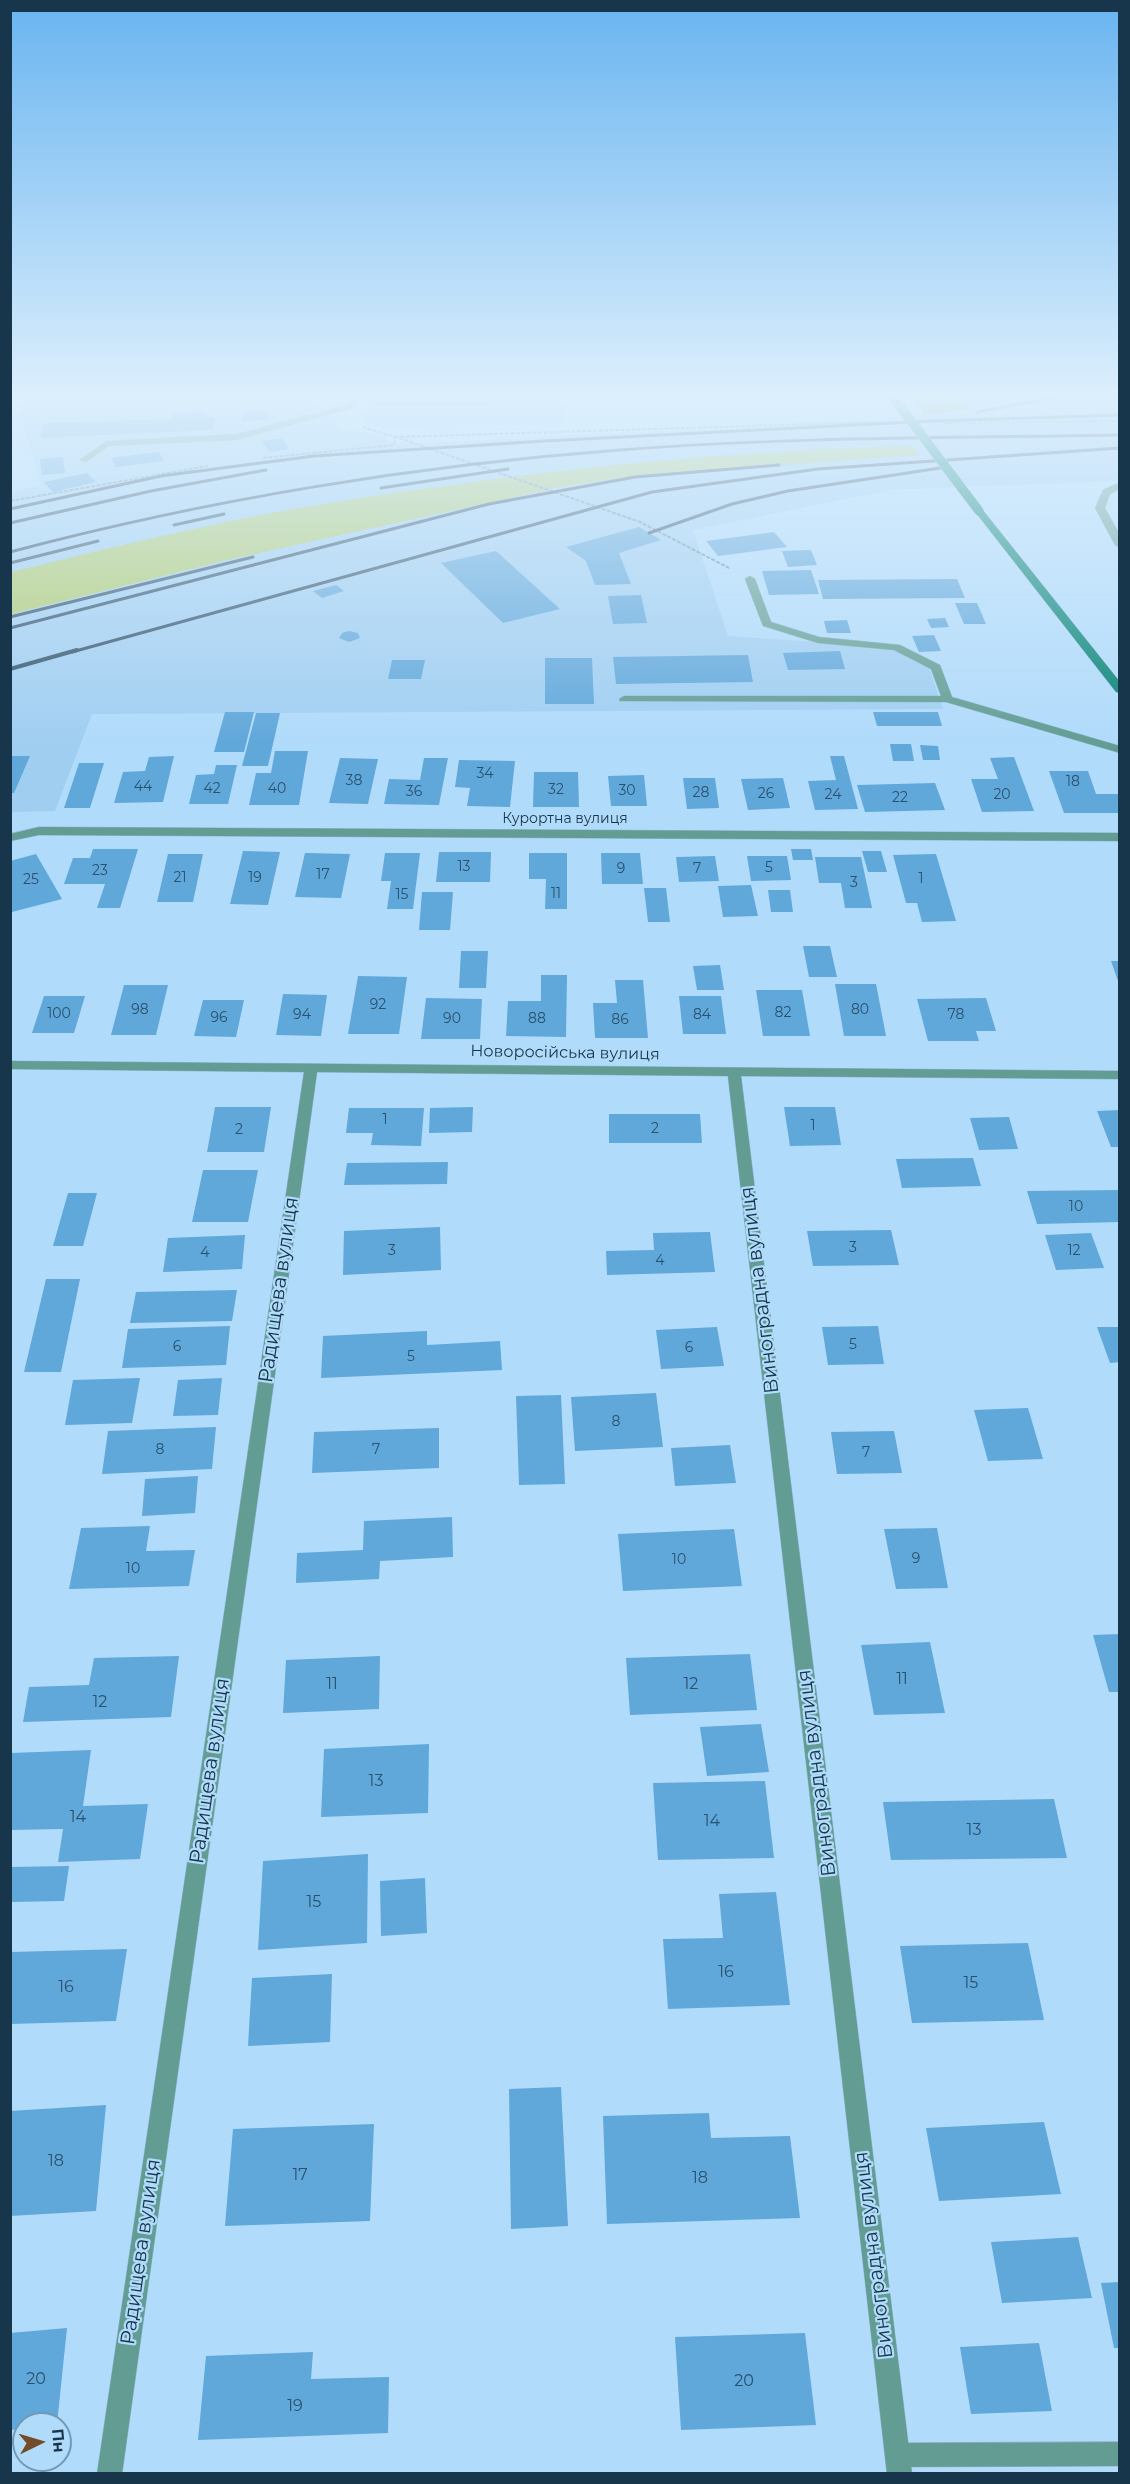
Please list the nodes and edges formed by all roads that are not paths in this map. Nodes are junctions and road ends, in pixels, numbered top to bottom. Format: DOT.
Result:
graph roads {
  1 [pos="981,513"];
  2 [pos="1103,513"];
  3 [pos="1119,545"];
  4 [pos="750,579"];
  5 [pos="1119,690"];
  6 [pos="624,699"];
  7 [pos="947,699"];
  8 [pos="1119,750"];
  9 [pos="1119,837"];
  10 [pos="10,838"];
  11 [pos="10,1065"];
  12 [pos="311,1068"];
  13 [pos="734,1071"];
  14 [pos="1119,1075"];
  15 [pos="1119,2454"];
  16 [pos="899,2464"];
  17 [pos="109,2474"];
  1 -- 5 [label="street, bridge"];
  2 -- 3 [label="street"];
  4 -- 7 [label="street"];
  6 -- 7 [label="street"];
  7 -- 8 [label="street"];
  9 -- 10 [label="street, Курортна вулиця"];
  11 -- 12 [label="street, Новоросійська вулиця"];
  12 -- 13 [label="street, Новоросійська вулиця"];
  12 -- 17 [label="street, Радищева вулиця"];
  13 -- 14 [label="street, Новоросійська вулиця"];
  13 -- 16 [label="street, Виноградна вулиця"];
  15 -- 16 [label="street"];
}
